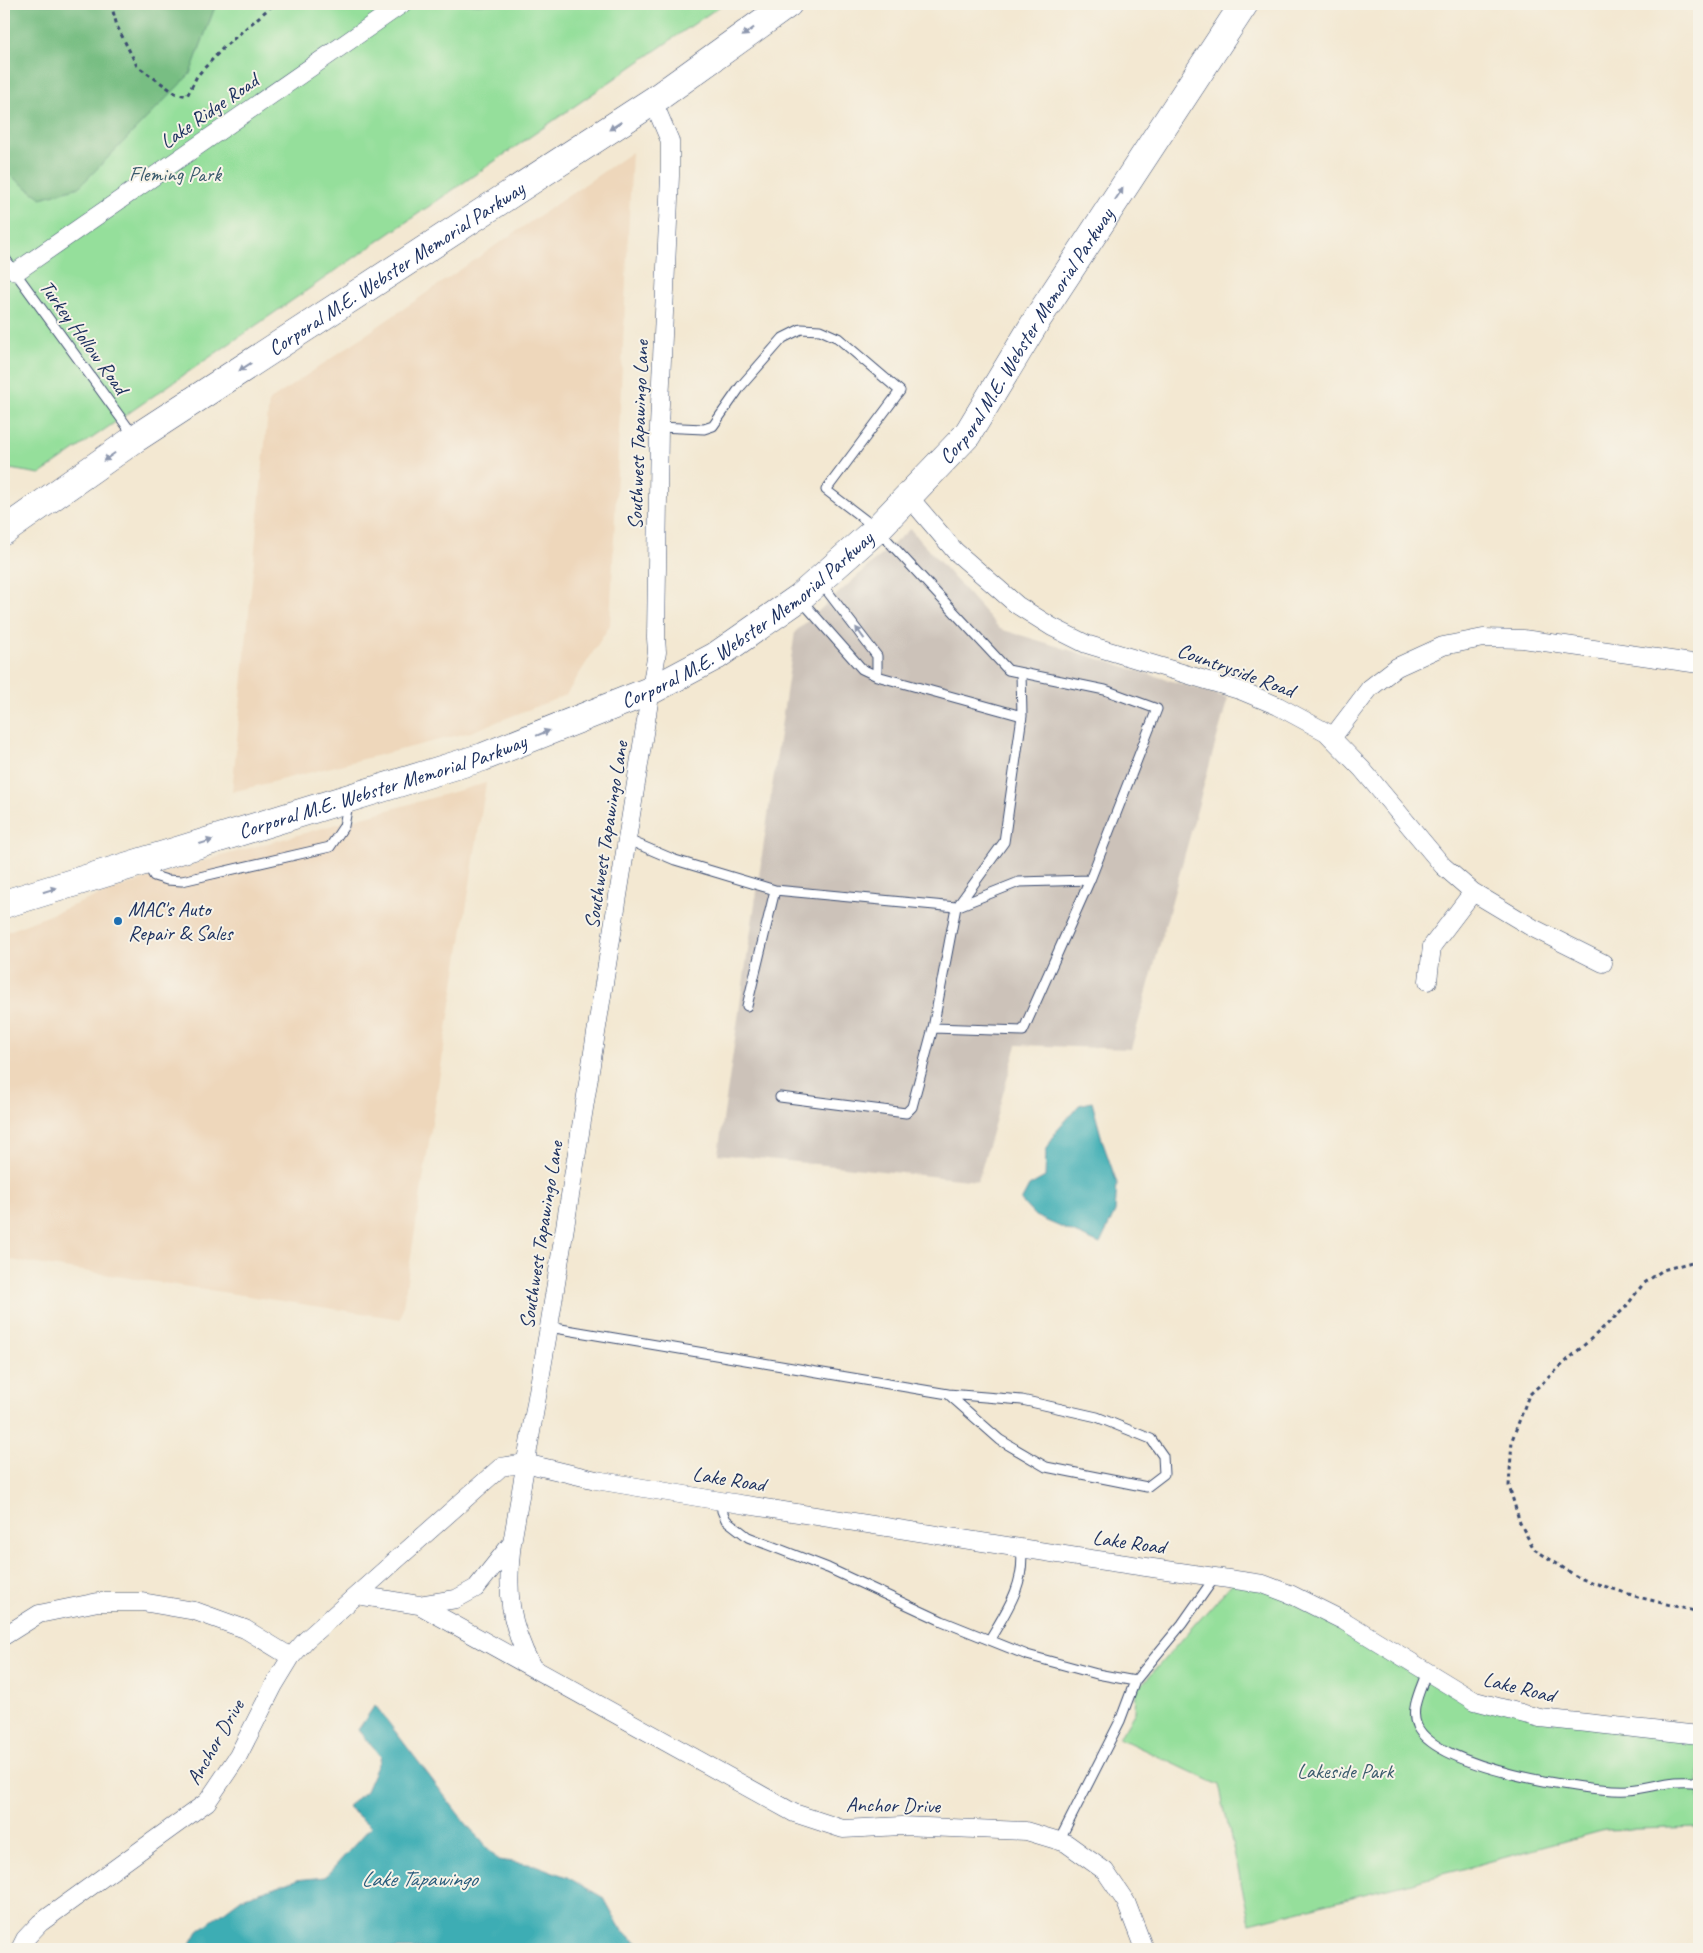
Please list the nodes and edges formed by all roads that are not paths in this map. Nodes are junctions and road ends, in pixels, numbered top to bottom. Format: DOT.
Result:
graph roads {
  1 [pos="402,4"];
  2 [pos="788,4"];
  3 [pos="1244,4"];
  4 [pos="653,101"];
  5 [pos="4,256"];
  6 [pos="16,272"];
  7 [pos="659,427"];
  8 [pos="136,438"];
  9 [pos="909,497"];
  10 [pos="877,529"];
  11 [pos="4,531"];
  12 [pos="809,589"];
  13 [pos="1699,664"];
  14 [pos="1021,673"];
  15 [pos="877,676"];
  16 [pos="652,690"];
  17 [pos="1022,716"];
  18 [pos="1332,738"];
  19 [pos="349,798"];
  20 [pos="628,840"];
  21 [pos="146,861"];
  22 [pos="1090,880"];
  23 [pos="774,890"];
  24 [pos="1473,892"];
  25 [pos="4,904"];
  26 [pos="956,907"];
  27 [pos="1603,963"];
  28 [pos="1428,982"];
  29 [pos="747,1006"];
  30 [pos="933,1028"];
  31 [pos="780,1097"];
  32 [pos="550,1327"];
  33 [pos="948,1394"];
  34 [pos="526,1463"];
  35 [pos="721,1501"];
  36 [pos="512,1542"];
  37 [pos="1021,1548"];
  38 [pos="1215,1577"];
  39 [pos="357,1595"];
  40 [pos="419,1605"];
  41 [pos="4,1636"];
  42 [pos="990,1639"];
  43 [pos="291,1657"];
  44 [pos="532,1667"];
  45 [pos="1427,1671"];
  46 [pos="1135,1681"];
  47 [pos="1699,1735"];
  48 [pos="1699,1783"];
  49 [pos="1059,1841"];
  50 [pos="20,1949"];
  51 [pos="1144,1949"];
  1 -- 6 [label="street, Lake Ridge Road"];
  2 -- 4 [label="main road, Corporal M.E. Webster Memorial Parkway, one-way"];
  9 -- 3 [label="main road, Corporal M.E. Webster Memorial Parkway, one-way"];
  4 -- 7 [label="street, Southwest Tapawingo Lane"];
  4 -- 8 [label="main road, Corporal M.E. Webster Memorial Parkway, one-way"];
  5 -- 6 [label="lane, Turkey Hollow Road"];
  6 -- 8 [label="lane, Turkey Hollow Road"];
  7 -- 10 [label="lane"];
  7 -- 16 [label="street, Southwest Tapawingo Lane"];
  8 -- 11 [label="main road, Corporal M.E. Webster Memorial Parkway, one-way"];
  9 -- 10 [label="main road, Corporal M.E. Webster Memorial Parkway"];
  9 -- 18 [label="street, Countryside Road"];
  10 -- 12 [label="main road, Corporal M.E. Webster Memorial Parkway"];
  10 -- 14 [label="lane"];
  12 -- 15 [label="lane"];
  15 -- 12 [label="lane, one-way"];
  12 -- 16 [label="main road, Corporal M.E. Webster Memorial Parkway"];
  13 -- 18 [label="street"];
  14 -- 17 [label="lane"];
  14 -- 22 [label="lane"];
  15 -- 17 [label="lane"];
  19 -- 16 [label="main road, Corporal M.E. Webster Memorial Parkway, one-way"];
  16 -- 20 [label="street, Southwest Tapawingo Lane"];
  17 -- 26 [label="lane"];
  18 -- 24 [label="street, Countryside Road"];
  21 -- 19 [label="main road, Corporal M.E. Webster Memorial Parkway, one-way"];
  19 -- 21 [label="lane"];
  20 -- 23 [label="lane"];
  20 -- 32 [label="street, Southwest Tapawingo Lane"];
  25 -- 21 [label="main road, Corporal M.E. Webster Memorial Parkway, one-way"];
  22 -- 26 [label="lane"];
  22 -- 30 [label="lane"];
  23 -- 26 [label="lane"];
  23 -- 29 [label="lane"];
  24 -- 27 [label="street, Countryside Road"];
  24 -- 28 [label="street"];
  26 -- 30 [label="lane"];
  30 -- 31 [label="lane"];
  32 -- 33 [label="lane"];
  32 -- 34 [label="street, Southwest Tapawingo Lane"];
  33 -- 33 [label="lane"];
  34 -- 35 [label="street, Lake Road"];
  34 -- 36 [label="street, Southwest Tapawingo Lane"];
  34 -- 39 [label="street"];
  35 -- 37 [label="street, Lake Road"];
  35 -- 42 [label="lane"];
  36 -- 40 [label="street, Anchor Drive"];
  36 -- 44 [label="street"];
  37 -- 38 [label="street, Lake Road"];
  37 -- 42 [label="lane"];
  38 -- 45 [label="street, Lake Road"];
  38 -- 46 [label="lane"];
  39 -- 40 [label="street, Anchor Drive"];
  39 -- 43 [label="street, Anchor Drive"];
  40 -- 44 [label="street, Anchor Drive"];
  41 -- 43 [label="street"];
  42 -- 46 [label="lane"];
  43 -- 50 [label="street, Anchor Drive"];
  44 -- 49 [label="street, Anchor Drive"];
  45 -- 47 [label="street, Lake Road"];
  45 -- 48 [label="lane"];
  46 -- 49 [label="lane"];
  49 -- 51 [label="street, Anchor Drive"];
}
